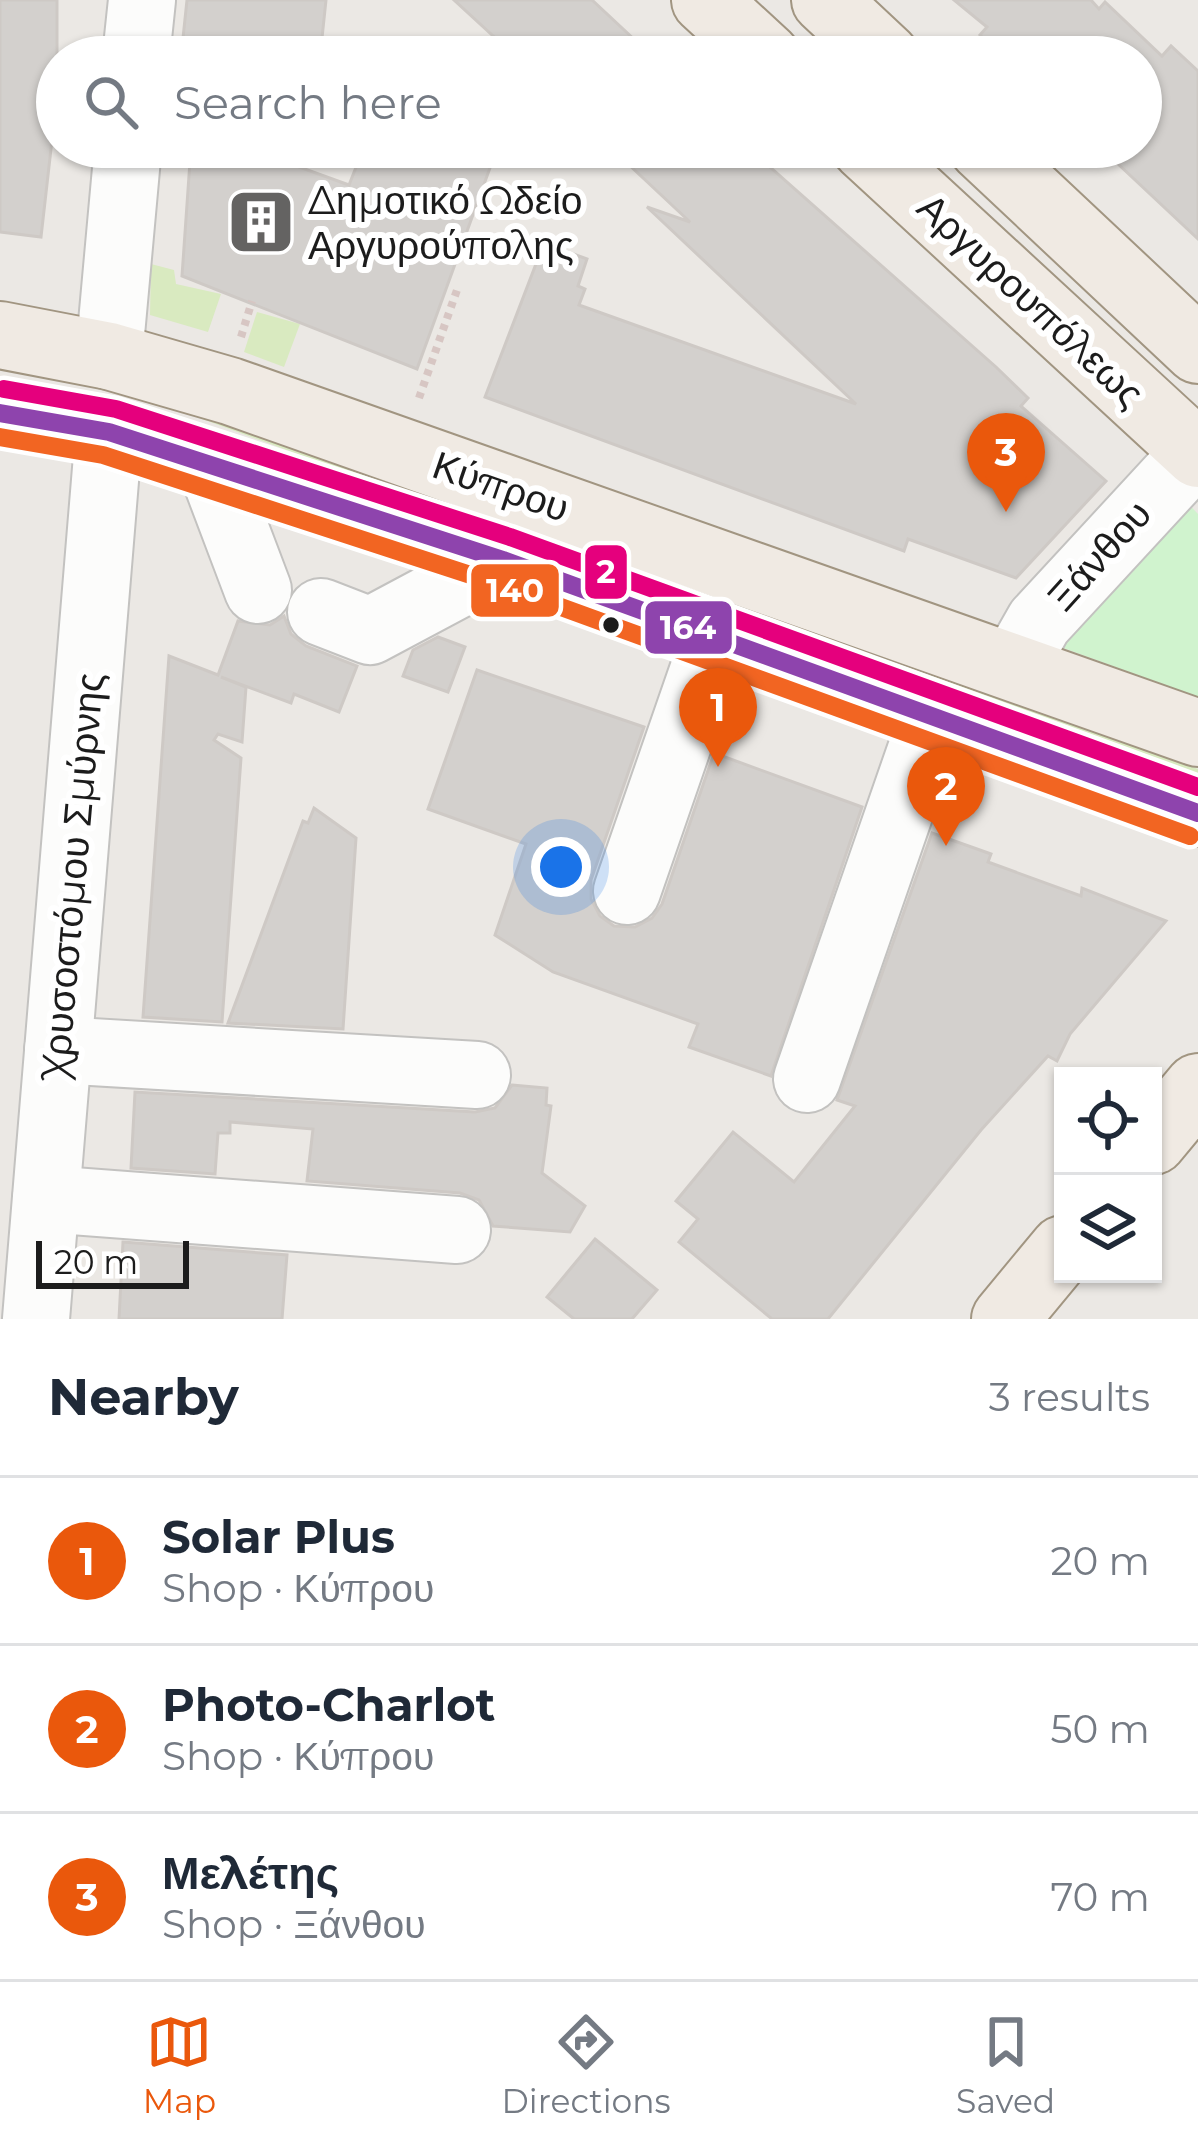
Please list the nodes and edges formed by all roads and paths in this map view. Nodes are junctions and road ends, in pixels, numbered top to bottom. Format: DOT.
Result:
graph roads {
  1 [pos="142,0"];
  2 [pos="705,0"];
  3 [pos="825,0"];
  4 [pos="138,36"];
  5 [pos="744,36"];
  6 [pos="864,36"];
  7 [pos="126,168"];
  8 [pos="888,168"];
  9 [pos="1004,168"];
  10 [pos="457,290"];
  11 [pos="0,335"];
  12 [pos="1198,350"];
  13 [pos="109,356"];
  14 [pos="0,412"];
  15 [pos="109,432"];
  16 [pos="400,451"];
  17 [pos="1197,453"];
  18 [pos="210,463"];
  19 [pos="503,560"];
  20 [pos="258,590"];
  21 [pos="320,612"];
  22 [pos="716,637"];
  23 [pos="1014,666"];
  24 [pos="933,716"];
  25 [pos="1198,733"];
  26 [pos="1198,813"];
  27 [pos="627,891"];
  28 [pos="58,1050"];
  29 [pos="477,1075"];
  30 [pos="807,1079"];
  31 [pos="1198,1087"];
  32 [pos="1162,1130"];
  33 [pos="46,1199"];
  34 [pos="457,1230"];
  35 [pos="1054,1260"];
  36 [pos="36,1319"];
  37 [pos="1005,1319"];
  1 -- 4 [label="street"];
  2 -- 5 [label="main road"];
  3 -- 6 [label="main road"];
  7 -- 13 [label="street"];
  8 -- 17 [label="main road, Αργυρουπόλεως"];
  9 -- 12 [label="main road, Αργυρουπόλεως"];
  10 -- 16 [label="path"];
  11 -- 13 [label="main road, Κύπρου"];
  13 -- 16 [label="main road, Κύπρου"];
  14 -- 15 [label="main road, Κύπρου"];
  15 -- 18 [label="main road, Κύπρου"];
  15 -- 28 [label="street, Χρυσοστόμου Σμύρνης"];
  16 -- 23 [label="main road, Κύπρου"];
  17 -- 23 [label="street, Ξάνθου"];
  18 -- 19 [label="main road, Κύπρου"];
  18 -- 20 [label="street"];
  19 -- 21 [label="street"];
  19 -- 22 [label="main road, Κύπρου"];
  22 -- 24 [label="main road, Κύπρου"];
  22 -- 27 [label="street"];
  23 -- 25 [label="main road, Κύπρου"];
  24 -- 26 [label="main road, Κύπρου"];
  24 -- 30 [label="street"];
  28 -- 29 [label="street"];
  28 -- 33 [label="street, Χρυσοστόμου Σμύρνης"];
  31 -- 32 [label="main road"];
  33 -- 34 [label="street"];
  33 -- 36 [label="street, Χρυσοστόμου Σμύρνης"];
  35 -- 37 [label="main road"];
}
